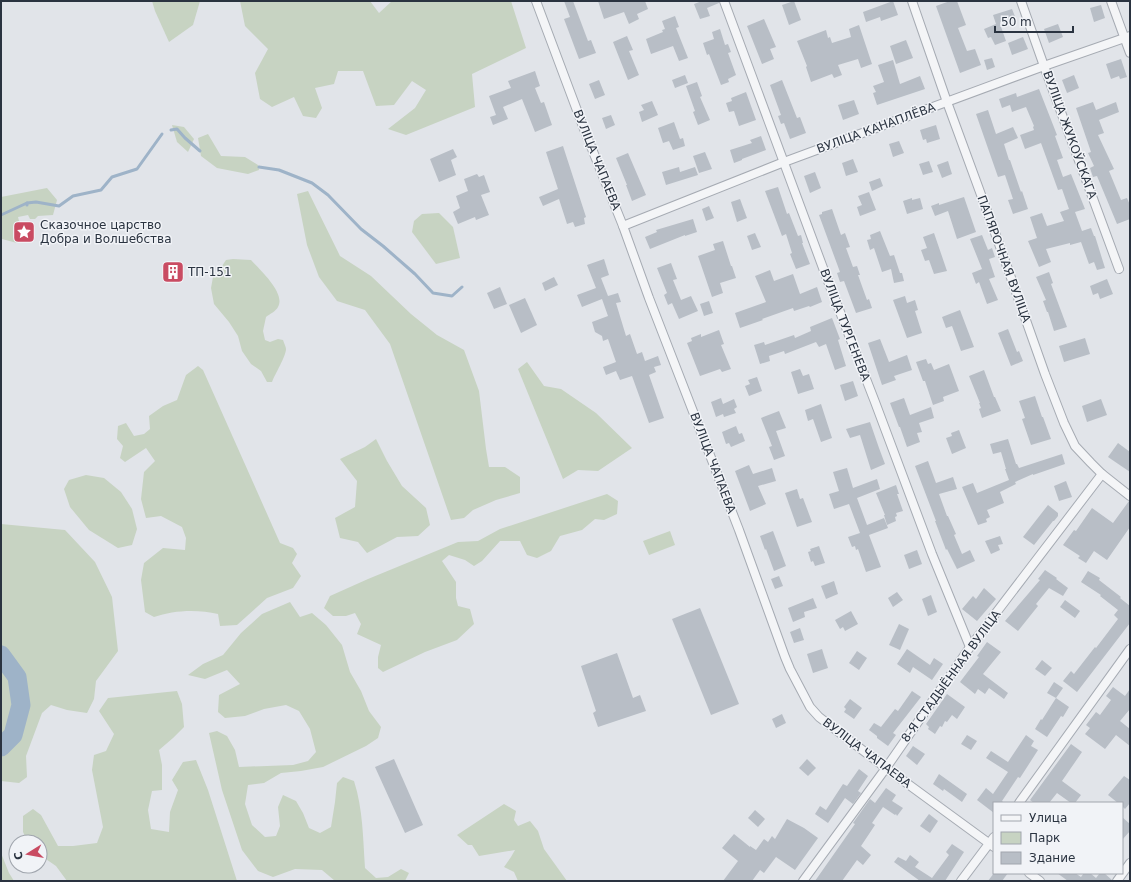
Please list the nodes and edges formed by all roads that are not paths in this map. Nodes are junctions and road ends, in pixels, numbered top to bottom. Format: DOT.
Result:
graph roads {
  1 [pos="536,1"];
  2 [pos="724,1"];
  3 [pos="912,1"];
  4 [pos="1021,1"];
  5 [pos="1111,1"];
  6 [pos="1127,36"];
  7 [pos="1130,53"];
  8 [pos="1044,66"];
  9 [pos="947,102"];
  10 [pos="784,162"];
  11 [pos="623,226"];
  12 [pos="1119,269"];
  13 [pos="1102,474"];
  14 [pos="1130,496"];
  15 [pos="970,647"];
  16 [pos="1130,649"];
  17 [pos="886,768"];
  18 [pos="1020,802"];
  19 [pos="992,843"];
  20 [pos="1130,863"];
  21 [pos="1123,873"];
  22 [pos="1030,874"];
  23 [pos="803,881"];
  24 [pos="961,881"];
  25 [pos="1040,881"];
  1 -- 11 [label="street, ВУЛІЦА ЧАПАЕВА"];
  2 -- 10 [label="street, ВУЛІЦА ТУРГЕНЕВА"];
  3 -- 9 [label="street, ПАПЯРОЧНАЯ ВУЛІЦА"];
  4 -- 8 [label="street, ВУЛІЦА ЖУКОЎСКАГА"];
  5 -- 6 [label="street"];
  6 -- 7 [label="street"];
  6 -- 8 [label="street, ВУЛІЦА КАНАПЛЁВА"];
  8 -- 9 [label="street, ВУЛІЦА КАНАПЛЁВА"];
  8 -- 12 [label="street, ВУЛІЦА ЖУКОЎСКАГА"];
  9 -- 10 [label="street, ВУЛІЦА КАНАПЛЁВА"];
  9 -- 13 [label="street, ПАПЯРОЧНАЯ ВУЛІЦА"];
  10 -- 11 [label="street, ВУЛІЦА КАНАПЛЁВА"];
  10 -- 15 [label="street, ВУЛІЦА ТУРГЕНЕВА"];
  11 -- 17 [label="street, ВУЛІЦА ЧАПАЕВА"];
  13 -- 14 [label="street, ПАПЯРОЧНАЯ ВУЛІЦА"];
  13 -- 15 [label="street, 8-Я СТАДЫЁННАЯ ВУЛІЦА"];
  15 -- 17 [label="street, 8-Я СТАДЫЁННАЯ ВУЛІЦА"];
  16 -- 18 [label="street"];
  17 -- 19 [label="street, ВУЛІЦА ЧАПАЕВА"];
  17 -- 23 [label="street, 8-Я СТАДЫЁННАЯ ВУЛІЦА"];
  19 -- 24 [label="street"];
  20 -- 21 [label="street"];
  22 -- 25 [label="street"];
}
